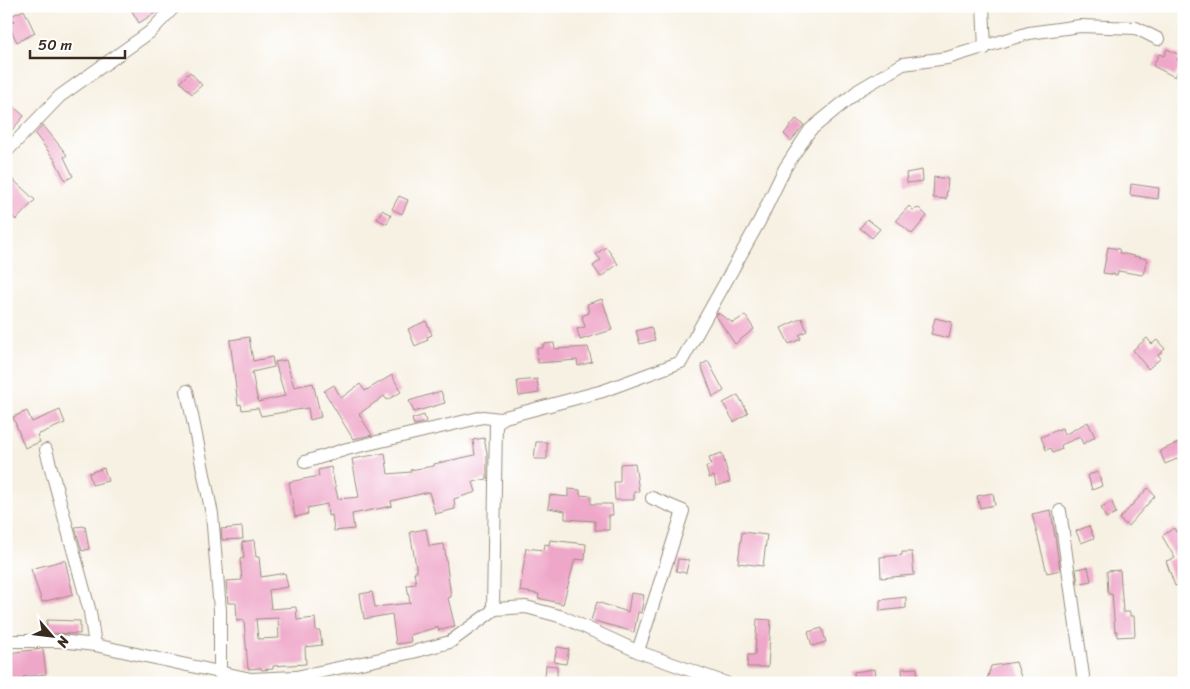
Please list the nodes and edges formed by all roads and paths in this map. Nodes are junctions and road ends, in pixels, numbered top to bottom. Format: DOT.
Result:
graph roads {
  1 [pos="176,6"];
  2 [pos="983,6"];
  3 [pos="1158,39"];
  4 [pos="985,48"];
  5 [pos="6,152"];
  6 [pos="187,391"];
  7 [pos="500,419"];
  8 [pos="46,450"];
  9 [pos="306,462"];
  10 [pos="652,498"];
  11 [pos="1060,511"];
  12 [pos="493,610"];
  13 [pos="6,641"];
  14 [pos="96,645"];
  15 [pos="638,651"];
  16 [pos="220,674"];
  17 [pos="278,680"];
  18 [pos="726,683"];
  19 [pos="1084,683"];
  1 -- 5 [label="street"];
  2 -- 4 [label="street"];
  3 -- 4 [label="street"];
  4 -- 7 [label="street"];
  6 -- 16 [label="street"];
  7 -- 9 [label="street"];
  7 -- 12 [label="street"];
  8 -- 14 [label="street"];
  10 -- 15 [label="street"];
  11 -- 19 [label="street"];
  12 -- 15 [label="street"];
  12 -- 17 [label="street"];
  13 -- 14 [label="street"];
  14 -- 16 [label="street"];
  15 -- 18 [label="street"];
  16 -- 17 [label="street"];
}
